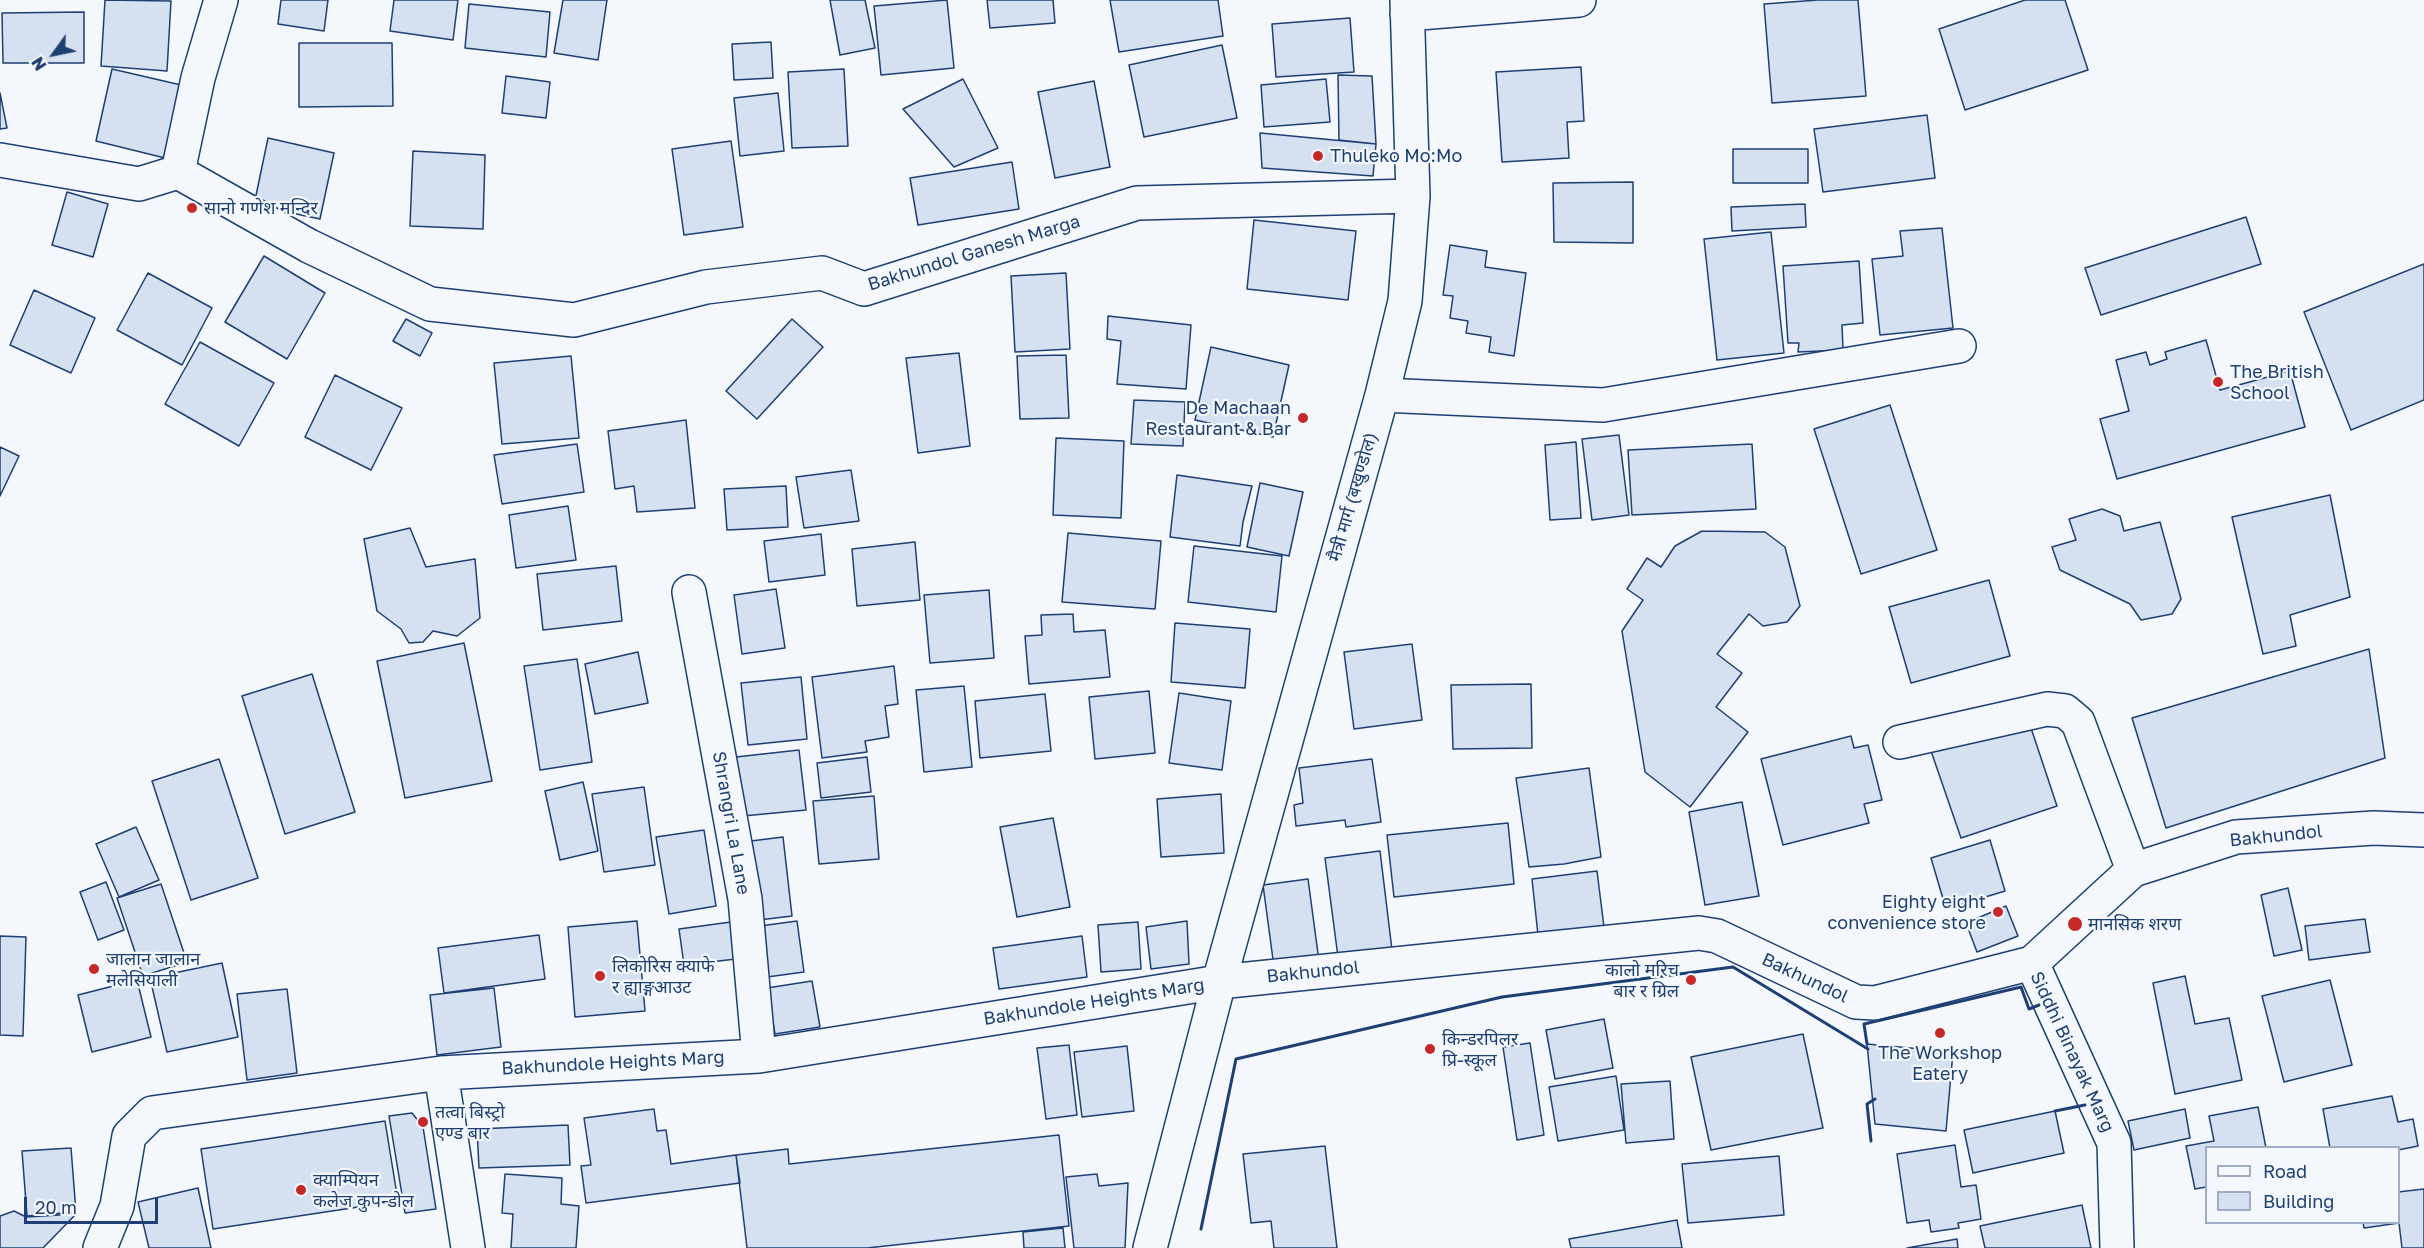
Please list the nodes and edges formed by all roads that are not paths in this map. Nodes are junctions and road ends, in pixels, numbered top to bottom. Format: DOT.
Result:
graph roads {
  1 [pos="221,0"];
  2 [pos="1579,0"];
  3 [pos="1407,7"];
  4 [pos="0,160"];
  5 [pos="178,172"];
  6 [pos="1413,196"];
  7 [pos="1959,346"];
  8 [pos="1382,395"];
  9 [pos="689,592"];
  10 [pos="1900,742"];
  11 [pos="2424,830"];
  12 [pos="2133,870"];
  13 [pos="2032,963"];
  14 [pos="1219,982"];
  15 [pos="759,1056"];
  16 [pos="441,1072"];
  17 [pos="100,1248"];
  18 [pos="468,1248"];
  19 [pos="1150,1248"];
  20 [pos="2117,1248"];
  1 -- 5 [label="street"];
  2 -- 3 [label="street"];
  3 -- 6 [label="street, मैत्री मार्ग (बखुण्डोल)"];
  4 -- 5 [label="street"];
  5 -- 6 [label="street, Bakhundol Ganesh Marga"];
  6 -- 8 [label="street, मैत्री मार्ग (बखुण्डोल)"];
  7 -- 8 [label="street"];
  8 -- 14 [label="street, मैत्री मार्ग (बखुण्डोल)"];
  9 -- 15 [label="street, Shrangri La Lane"];
  10 -- 12 [label="street"];
  11 -- 12 [label="street, Bakhundol"];
  12 -- 13 [label="street, Bakhundol"];
  13 -- 14 [label="street, Bakhundol"];
  13 -- 20 [label="street, Siddhi Binayak Marg"];
  14 -- 15 [label="street, Bakhundole Heights Marg"];
  14 -- 19 [label="street, मैत्री मार्ग (बखुण्डोल)"];
  15 -- 16 [label="street, Bakhundole Heights Marg"];
  16 -- 17 [label="street, Bakhundole Heights Marg"];
  16 -- 18 [label="street"];
}
